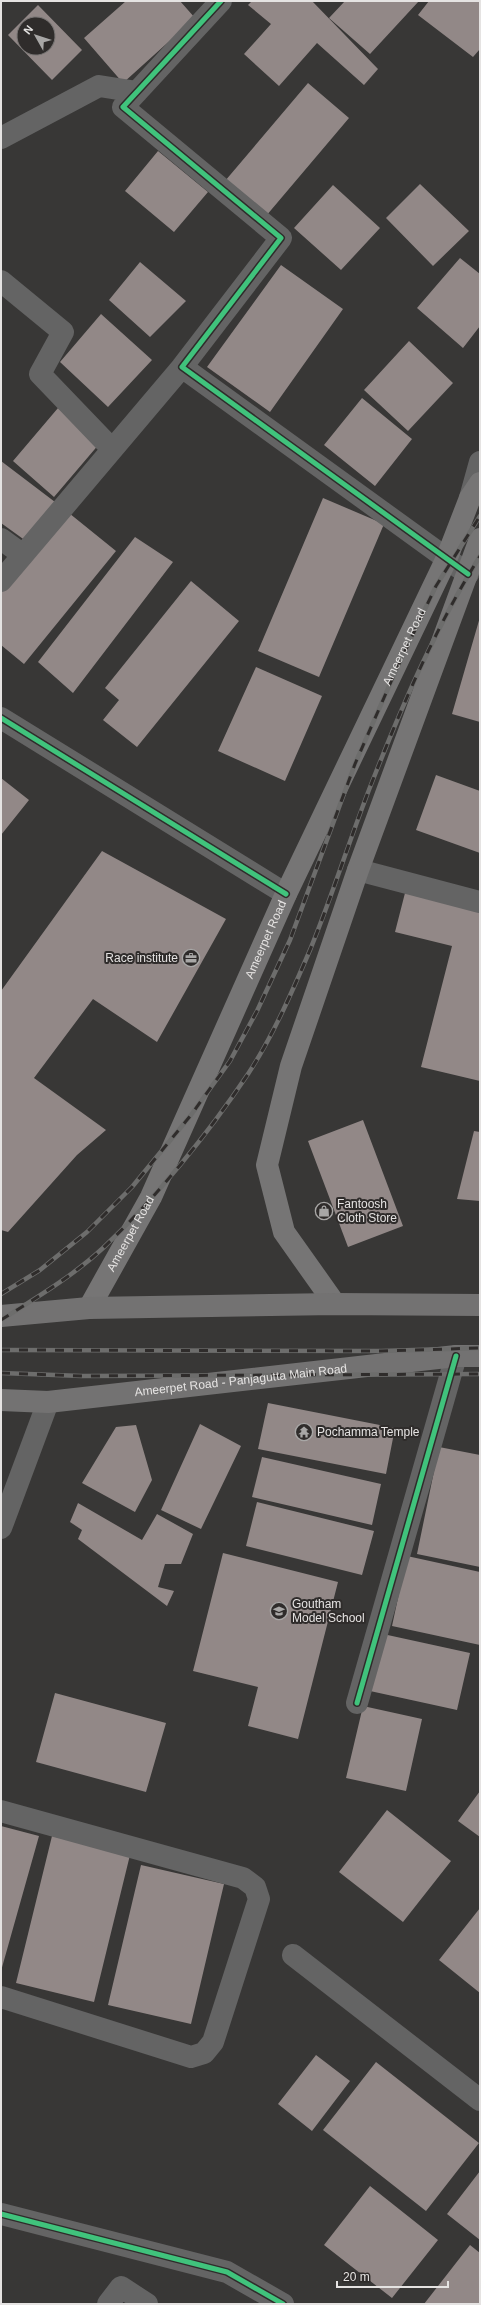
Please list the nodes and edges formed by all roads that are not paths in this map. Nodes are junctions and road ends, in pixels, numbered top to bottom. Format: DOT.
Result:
graph roads {
  1 [pos="221,1"];
  2 [pos="137,92"];
  3 [pos="1,138"];
  4 [pos="1,281"];
  5 [pos="182,366"];
  6 [pos="112,449"];
  7 [pos="480,462"];
  8 [pos="475,490"];
  9 [pos="1,539"];
  10 [pos="480,539"];
  11 [pos="23,555"];
  12 [pos="446,560"];
  13 [pos="468,574"];
  14 [pos="1,581"];
  15 [pos="1,718"];
  16 [pos="358,870"];
  17 [pos="286,894"];
  18 [pos="480,902"];
  19 [pos="335,1304"];
  20 [pos="480,1305"];
  21 [pos="89,1308"];
  22 [pos="1,1316"];
  23 [pos="456,1356"];
  24 [pos="480,1356"];
  25 [pos="1,1400"];
  26 [pos="48,1402"];
  27 [pos="1,1528"];
  28 [pos="357,1703"];
  29 [pos="1,1811"];
  30 [pos="293,1955"];
  31 [pos="1,1997"];
  32 [pos="480,2100"];
  33 [pos="1,2214"];
  34 [pos="108,2304"];
  35 [pos="147,2304"];
  36 [pos="283,2304"];
  1 -- 2 [label="street"];
  2 -- 3 [label="street"];
  2 -- 5 [label="street"];
  4 -- 6 [label="street"];
  5 -- 6 [label="street"];
  5 -- 12 [label="street"];
  6 -- 11 [label="street"];
  7 -- 8 [label="street"];
  8 -- 12 [label="main road, Ameerpet Road"];
  9 -- 11 [label="street"];
  10 -- 13 [label="main road"];
  11 -- 14 [label="street"];
  12 -- 13 [label="street"];
  12 -- 17 [label="main road, Ameerpet Road"];
  13 -- 16 [label="main road"];
  15 -- 17 [label="street"];
  16 -- 18 [label="street"];
  16 -- 19 [label="main road"];
  17 -- 21 [label="main road, Ameerpet Road"];
  19 -- 20 [label="highway"];
  19 -- 21 [label="highway"];
  21 -- 22 [label="highway"];
  23 -- 24 [label="highway, Ameerpet Road - Panjagutta Main Road"];
  23 -- 26 [label="highway, Ameerpet Road - Panjagutta Main Road"];
  23 -- 28 [label="street"];
  25 -- 26 [label="highway, Ameerpet Road - Panjagutta Main Road"];
  26 -- 27 [label="street"];
  29 -- 31 [label="street"];
  30 -- 32 [label="street"];
  33 -- 36 [label="street"];
  34 -- 35 [label="street"];
}
